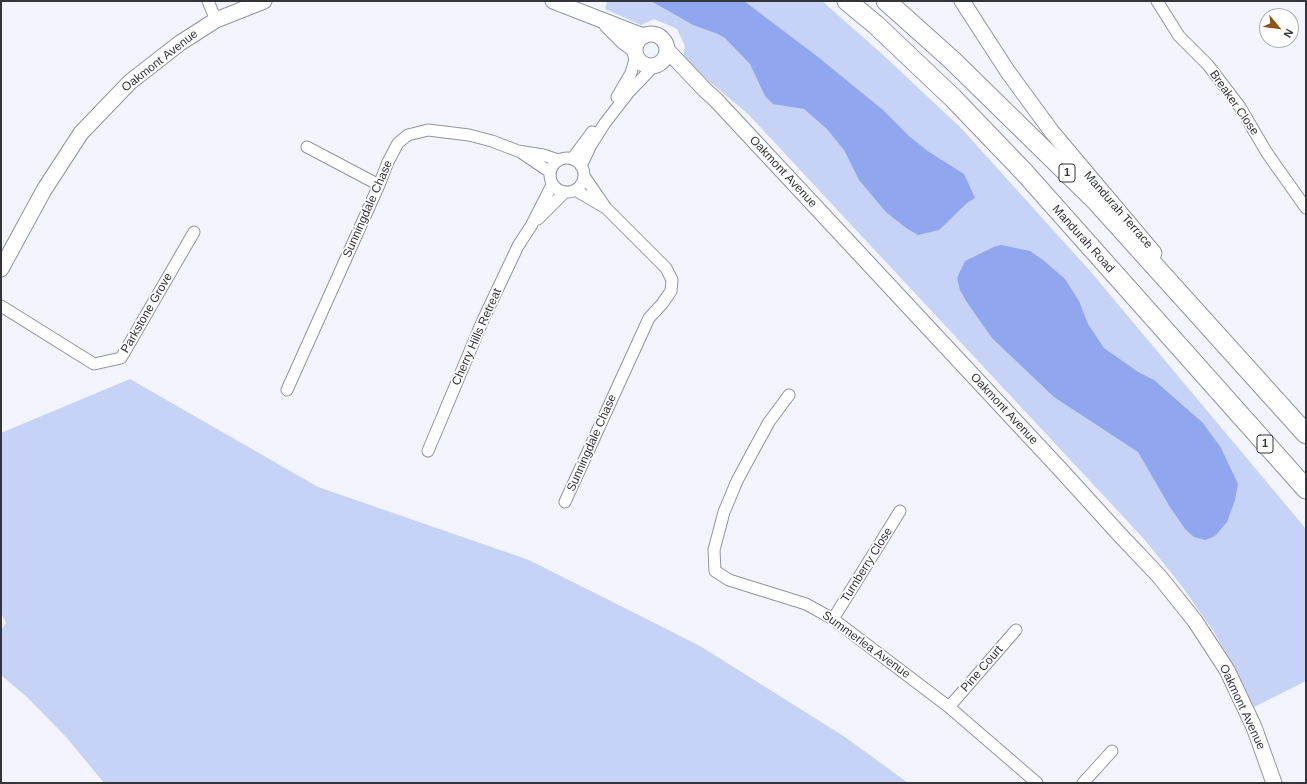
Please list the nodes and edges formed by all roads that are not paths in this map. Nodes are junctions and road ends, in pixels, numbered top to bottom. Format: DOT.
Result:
graph roads {
  1 [pos="208,1"];
  2 [pos="264,1"];
  3 [pos="553,1"];
  4 [pos="847,1"];
  5 [pos="886,1"];
  6 [pos="962,1"];
  7 [pos="1157,1"];
  8 [pos="216,20"];
  9 [pos="603,21"];
  10 [pos="644,36"];
  11 [pos="668,51"];
  12 [pos="635,53"];
  13 [pos="656,66"];
  14 [pos="685,70"];
  15 [pos="307,147"];
  16 [pos="518,151"];
  17 [pos="572,159"];
  18 [pos="558,160"];
  19 [pos="583,171"];
  20 [pos="550,172"];
  21 [pos="379,185"];
  22 [pos="552,185"];
  23 [pos="570,191"];
  24 [pos="606,208"];
  25 [pos="1306,208"];
  26 [pos="531,226"];
  27 [pos="194,232"];
  28 [pos="1,269"];
  29 [pos="1,306"];
  30 [pos="1236,356"];
  31 [pos="287,390"];
  32 [pos="789,395"];
  33 [pos="1306,434"];
  34 [pos="428,450"];
  35 [pos="1306,489"];
  36 [pos="565,502"];
  37 [pos="900,511"];
  38 [pos="833,619"];
  39 [pos="1016,630"];
  40 [pos="949,708"];
  41 [pos="1112,751"];
  42 [pos="1037,783"];
  43 [pos="1083,783"];
  44 [pos="1274,783"];
  1 -- 8 [label="street"];
  2 -- 8 [label="street, Oakmont Avenue"];
  3 -- 9 [label="street"];
  4 -- 35 [label="highway, Mandurah Road / 1"];
  5 -- 30 [label="highway, 1"];
  6 -- 30 [label="street, Mandurah Terrace"];
  7 -- 25 [label="street, Breaker Close"];
  8 -- 28 [label="street, Oakmont Avenue"];
  9 -- 10 [label="street"];
  9 -- 12 [label="street"];
  10 -- 11 [label="street"];
  10 -- 12 [label="street"];
  11 -- 13 [label="street"];
  11 -- 14 [label="street, Oakmont Avenue"];
  12 -- 13 [label="street"];
  12 -- 17 [label="street"];
  13 -- 14 [label="street"];
  13 -- 19 [label="street"];
  14 -- 44 [label="street, Oakmont Avenue"];
  15 -- 21 [label="street"];
  16 -- 18 [label="street, Sunningdale Chase"];
  16 -- 20 [label="street, Sunningdale Chase"];
  16 -- 21 [label="street, Sunningdale Chase"];
  17 -- 18 [label="street"];
  17 -- 19 [label="street"];
  18 -- 20 [label="street"];
  19 -- 23 [label="street"];
  19 -- 24 [label="street, Sunningdale Chase"];
  20 -- 22 [label="street"];
  21 -- 31 [label="street, Sunningdale Chase"];
  22 -- 23 [label="street"];
  22 -- 26 [label="street, Cherry Hills Retreat"];
  23 -- 24 [label="street, Sunningdale Chase"];
  23 -- 26 [label="street, Cherry Hills Retreat"];
  24 -- 36 [label="street, Sunningdale Chase"];
  26 -- 34 [label="street, Cherry Hills Retreat"];
  27 -- 29 [label="street, Parkstone Grove"];
  30 -- 33 [label="highway, 1"];
  32 -- 38 [label="street, Summerlea Avenue"];
  37 -- 38 [label="street, Turnberry Close"];
  38 -- 40 [label="street, Summerlea Avenue"];
  39 -- 40 [label="street, Pine Court"];
  40 -- 42 [label="street, Summerlea Avenue"];
  41 -- 43 [label="street"];
}
